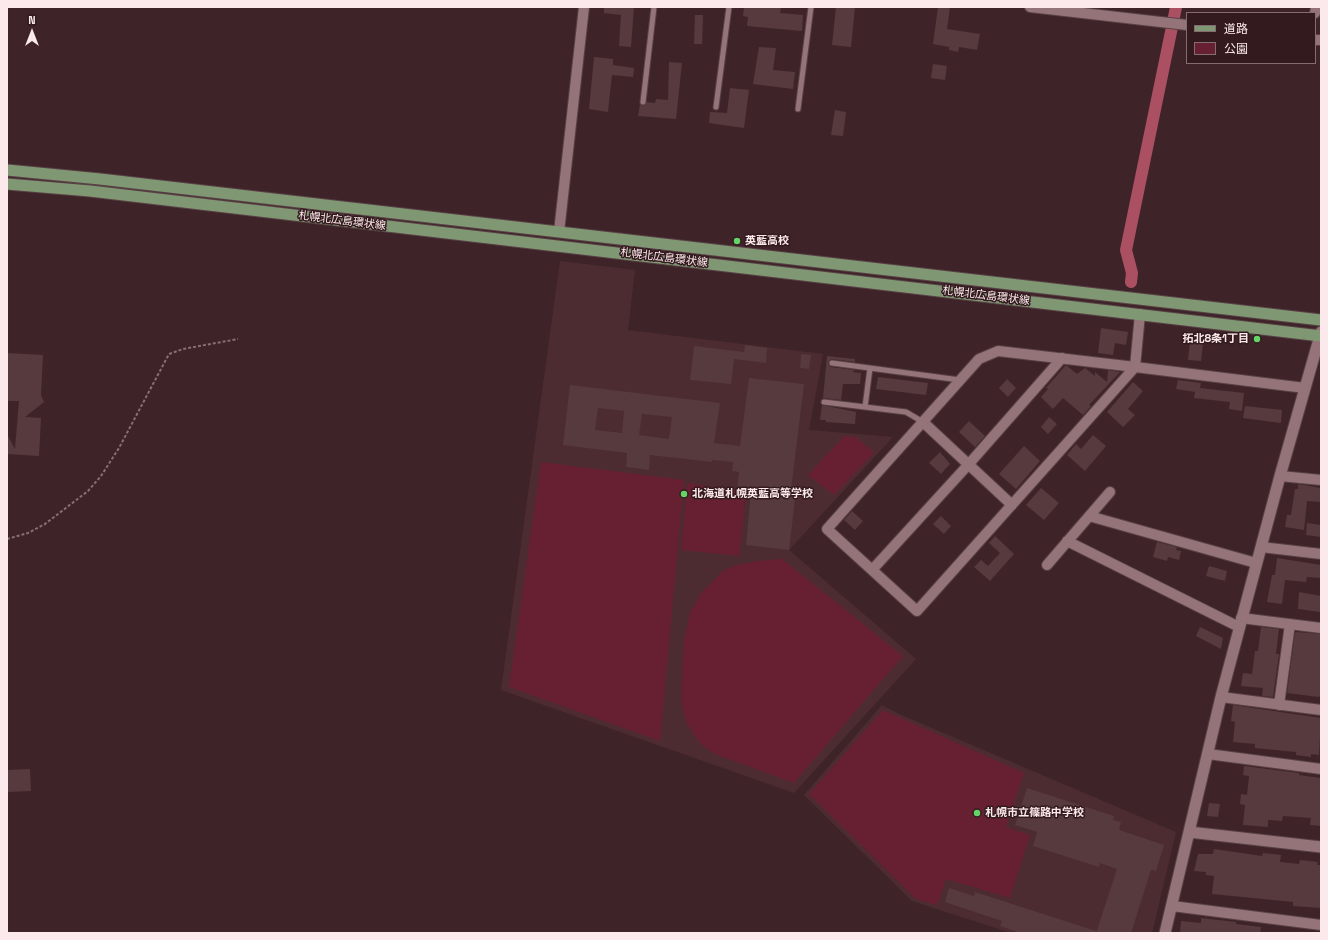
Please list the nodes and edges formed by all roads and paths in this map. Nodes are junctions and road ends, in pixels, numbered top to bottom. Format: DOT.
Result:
graph roads {
  1 [pos="584,7"];
  2 [pos="654,7"];
  3 [pos="728,7"];
  4 [pos="811,7"];
  5 [pos="1036,7"];
  6 [pos="1186,25"];
  7 [pos="643,102"];
  8 [pos="716,106"];
  9 [pos="798,109"];
  10 [pos="7,170"];
  11 [pos="7,184"];
  12 [pos="559,232"];
  13 [pos="1140,314"];
  14 [pos="1321,320"];
  15 [pos="1321,334"];
  16 [pos="238,339"];
  17 [pos="1062,358"];
  18 [pos="832,364"];
  19 [pos="1135,367"];
  20 [pos="870,368"];
  21 [pos="960,380"];
  22 [pos="1306,388"];
  23 [pos="824,402"];
  24 [pos="865,407"];
  25 [pos="923,422"];
  26 [pos="968,464"];
  27 [pos="1280,476"];
  28 [pos="1321,480"];
  29 [pos="1110,492"];
  30 [pos="1012,505"];
  31 [pos="1089,516"];
  32 [pos="7,539"];
  33 [pos="1067,542"];
  34 [pos="1261,547"];
  35 [pos="1321,554"];
  36 [pos="1256,563"];
  37 [pos="1047,565"];
  38 [pos="872,570"];
  39 [pos="1240,623"];
  40 [pos="1290,624"];
  41 [pos="1321,628"];
  42 [pos="1221,697"];
  43 [pos="1279,704"];
  44 [pos="1321,710"];
  45 [pos="1208,754"];
  46 [pos="1321,769"];
  47 [pos="1189,832"];
  48 [pos="1321,847"];
  49 [pos="1172,906"];
  50 [pos="1321,925"];
  51 [pos="1165,933"];
  1 -- 12 [label="street"];
  2 -- 7 [label="lane"];
  3 -- 8 [label="lane"];
  4 -- 9 [label="lane"];
  5 -- 6 [label="street"];
  10 -- 12 [label="main road, 札幌北広島環状線"];
  11 -- 13 [label="main road, 札幌北広島環状線"];
  12 -- 14 [label="main road, 札幌北広島環状線"];
  13 -- 15 [label="main road, 札幌北広島環状線"];
  13 -- 19 [label="street"];
  15 -- 22 [label="street"];
  16 -- 32 [label="path"];
  17 -- 19 [label="street"];
  17 -- 21 [label="street"];
  17 -- 26 [label="street"];
  18 -- 20 [label="lane"];
  19 -- 22 [label="street"];
  19 -- 30 [label="street"];
  20 -- 21 [label="lane"];
  20 -- 24 [label="lane"];
  21 -- 25 [label="street"];
  22 -- 27 [label="street"];
  23 -- 24 [label="lane"];
  24 -- 25 [label="lane"];
  25 -- 26 [label="street"];
  25 -- 38 [label="street"];
  26 -- 30 [label="street"];
  26 -- 38 [label="street"];
  27 -- 28 [label="street"];
  27 -- 34 [label="street"];
  29 -- 31 [label="street"];
  30 -- 38 [label="street"];
  31 -- 33 [label="street"];
  31 -- 36 [label="street"];
  33 -- 37 [label="street"];
  33 -- 39 [label="street"];
  34 -- 35 [label="street"];
  34 -- 36 [label="street"];
  36 -- 39 [label="street"];
  39 -- 40 [label="street"];
  39 -- 42 [label="street"];
  40 -- 41 [label="street"];
  40 -- 43 [label="street"];
  42 -- 43 [label="street"];
  42 -- 45 [label="street"];
  43 -- 44 [label="street"];
  45 -- 46 [label="street"];
  45 -- 47 [label="street"];
  47 -- 48 [label="street"];
  47 -- 49 [label="street"];
  49 -- 50 [label="street"];
  49 -- 51 [label="street"];
}
